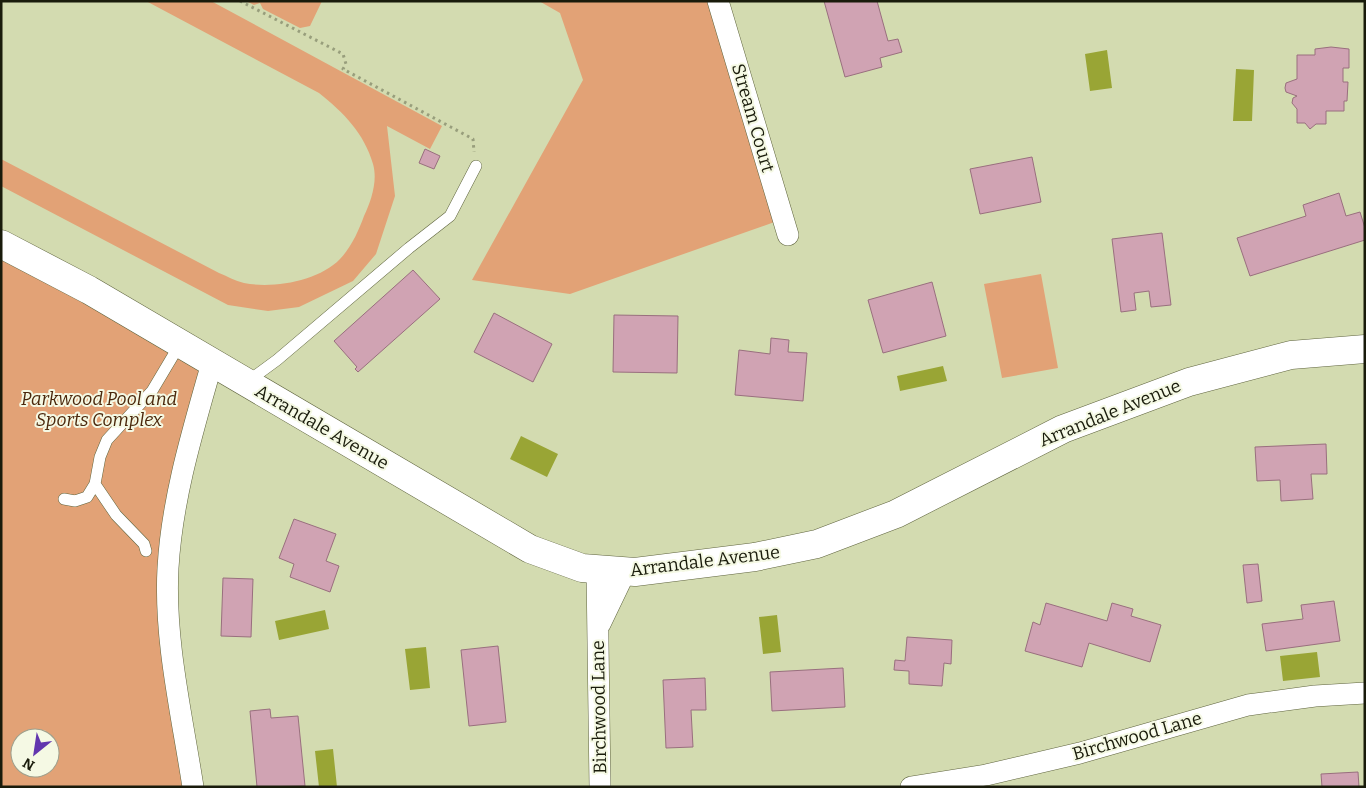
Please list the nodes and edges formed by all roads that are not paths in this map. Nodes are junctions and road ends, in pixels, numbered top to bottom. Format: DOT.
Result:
graph roads {
  1 [pos="718,1"];
  2 [pos="476,166"];
  3 [pos="788,235"];
  4 [pos="1,244"];
  5 [pos="180,344"];
  6 [pos="1365,348"];
  7 [pos="212,363"];
  8 [pos="246,383"];
  9 [pos="95,484"];
  10 [pos="64,499"];
  11 [pos="146,551"];
  12 [pos="597,570"];
  13 [pos="625,572"];
  14 [pos="598,626"];
  15 [pos="1365,693"];
  16 [pos="193,787"];
  17 [pos="600,787"];
  18 [pos="911,787"];
  1 -- 3 [label="street, Stream Court"];
  2 -- 8 [label="lane"];
  4 -- 5 [label="street, Arrandale Avenue"];
  5 -- 7 [label="street, Arrandale Avenue"];
  5 -- 9 [label="lane"];
  6 -- 13 [label="street, Arrandale Avenue"];
  7 -- 8 [label="street, Arrandale Avenue"];
  7 -- 16 [label="street"];
  8 -- 12 [label="street, Arrandale Avenue"];
  9 -- 10 [label="lane"];
  9 -- 11 [label="lane"];
  12 -- 13 [label="street, Arrandale Avenue"];
  12 -- 14 [label="street, Birchwood Lane"];
  13 -- 14 [label="street, Birchwood Lane"];
  14 -- 17 [label="street, Birchwood Lane"];
  15 -- 18 [label="street, Birchwood Lane"];
}
